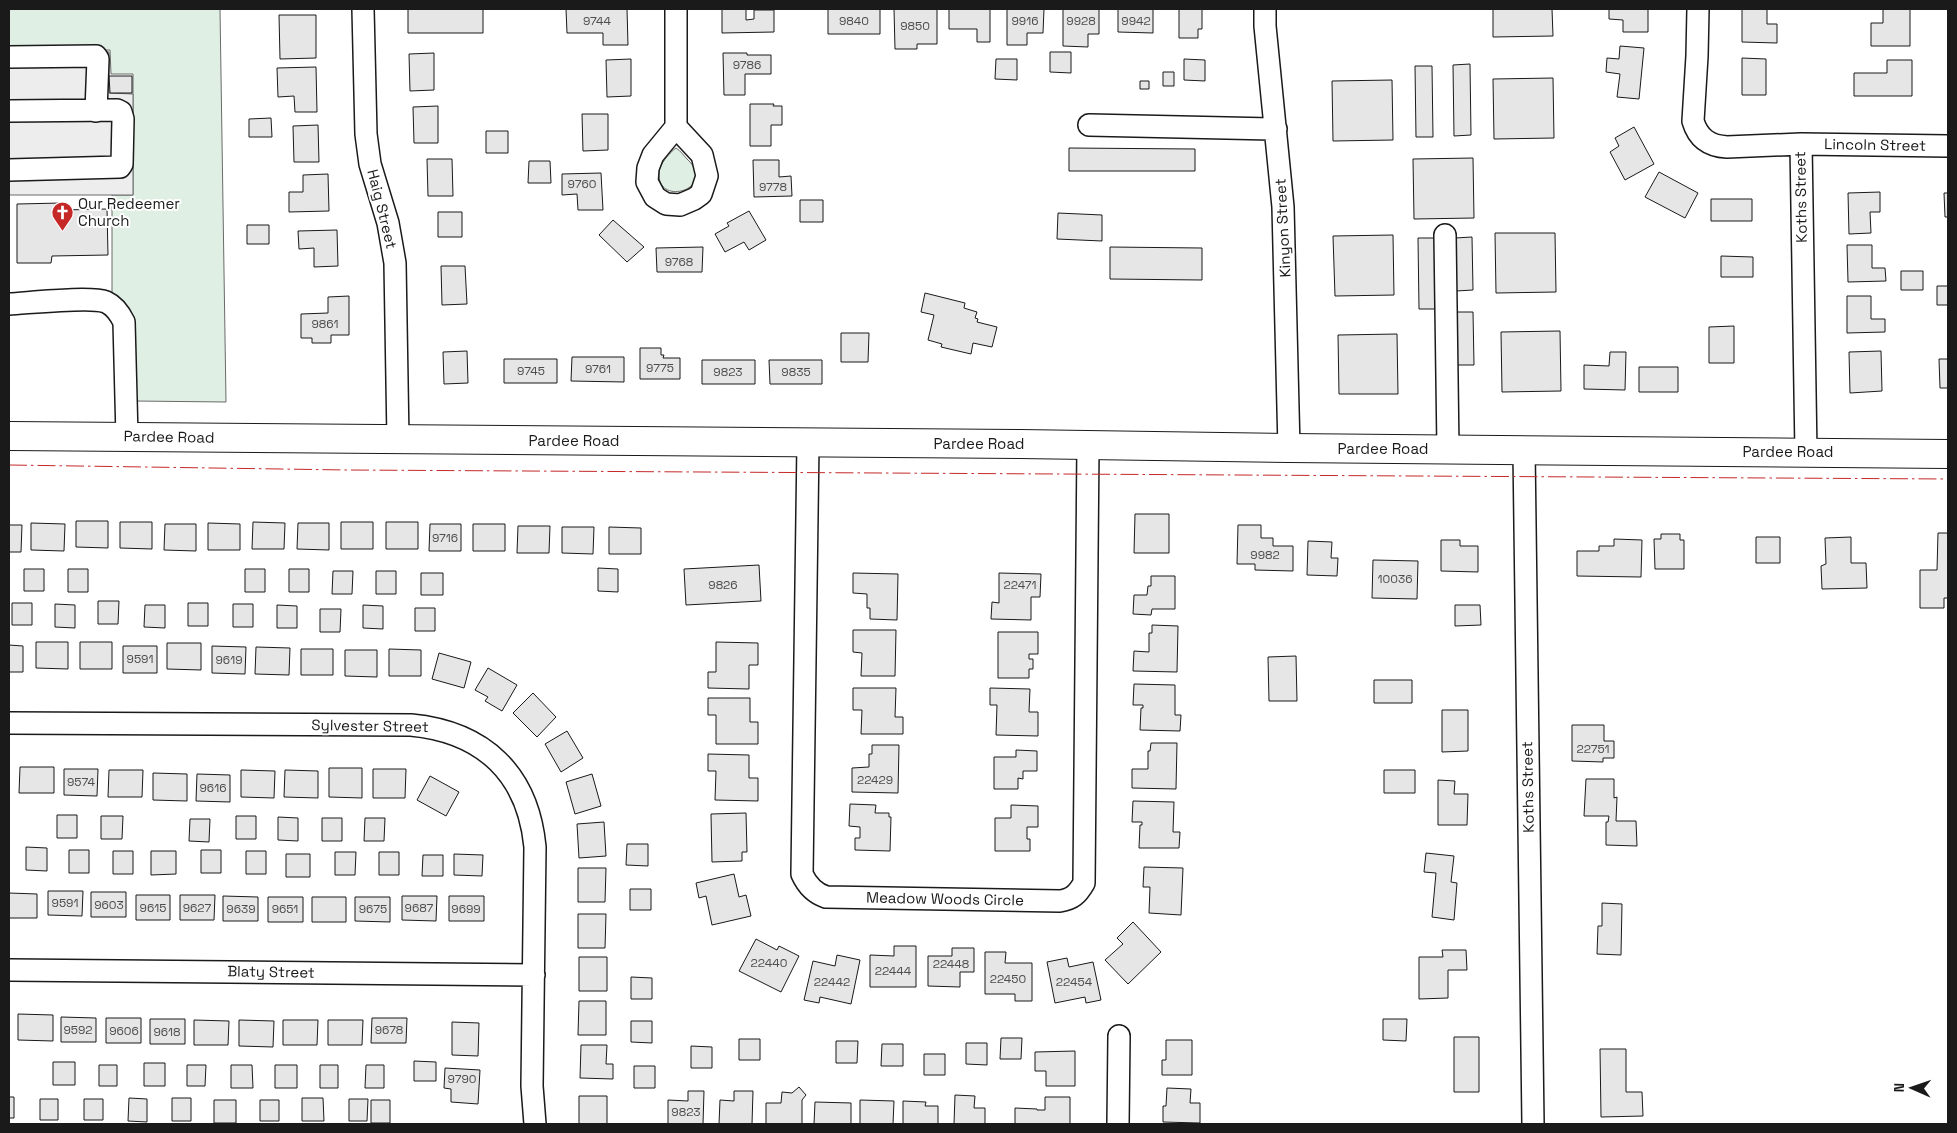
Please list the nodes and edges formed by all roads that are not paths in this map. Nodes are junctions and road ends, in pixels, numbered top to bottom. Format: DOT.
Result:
graph roads {
  1 [pos="363,9"];
  2 [pos="676,9"];
  3 [pos="1265,9"];
  4 [pos="1698,9"];
  5 [pos="9,57"];
  6 [pos="96,110"];
  7 [pos="9,111"];
  8 [pos="1088,125"];
  9 [pos="676,127"];
  10 [pos="1276,130"];
  11 [pos="1801,144"];
  12 [pos="1948,146"];
  13 [pos="9,170"];
  14 [pos="1445,235"];
  15 [pos="9,304"];
  16 [pos="9,436"];
  17 [pos="127,437"];
  18 [pos="398,440"];
  19 [pos="808,443"];
  20 [pos="1088,445"];
  21 [pos="1289,448"];
  22 [pos="1448,449"];
  23 [pos="1524,450"];
  24 [pos="1806,452"];
  25 [pos="1948,454"];
  26 [pos="9,723"];
  27 [pos="9,970"];
  28 [pos="534,975"];
  29 [pos="1119,1036"];
  30 [pos="535,1124"];
  31 [pos="1118,1124"];
  32 [pos="1533,1124"];
  1 -- 18 [label="street, Haig Street"];
  2 -- 9 [label="street"];
  3 -- 10 [label="street, Kinyon Street"];
  4 -- 11 [label="street, Koths Street"];
  5 -- 6 [label="street"];
  6 -- 7 [label="street"];
  6 -- 13 [label="street"];
  8 -- 10 [label="street"];
  10 -- 21 [label="street, Kinyon Street"];
  11 -- 12 [label="street, Lincoln Street"];
  11 -- 24 [label="street, Koths Street"];
  14 -- 22 [label="street"];
  15 -- 17 [label="street"];
  16 -- 17 [label="main road, Pardee Road"];
  17 -- 18 [label="main road, Pardee Road"];
  18 -- 19 [label="main road, Pardee Road"];
  19 -- 20 [label="main road, Pardee Road"];
  19 -- 20 [label="street, Meadow Woods Circle"];
  20 -- 21 [label="main road, Pardee Road"];
  21 -- 22 [label="main road, Pardee Road"];
  22 -- 23 [label="main road, Pardee Road"];
  23 -- 24 [label="main road, Pardee Road"];
  23 -- 32 [label="street, Koths Street"];
  24 -- 25 [label="main road, Pardee Road"];
  26 -- 28 [label="street, Sylvester Street"];
  27 -- 28 [label="street, Blaty Street"];
  28 -- 30 [label="street, Sylvester Street"];
  29 -- 31 [label="street"];
}
